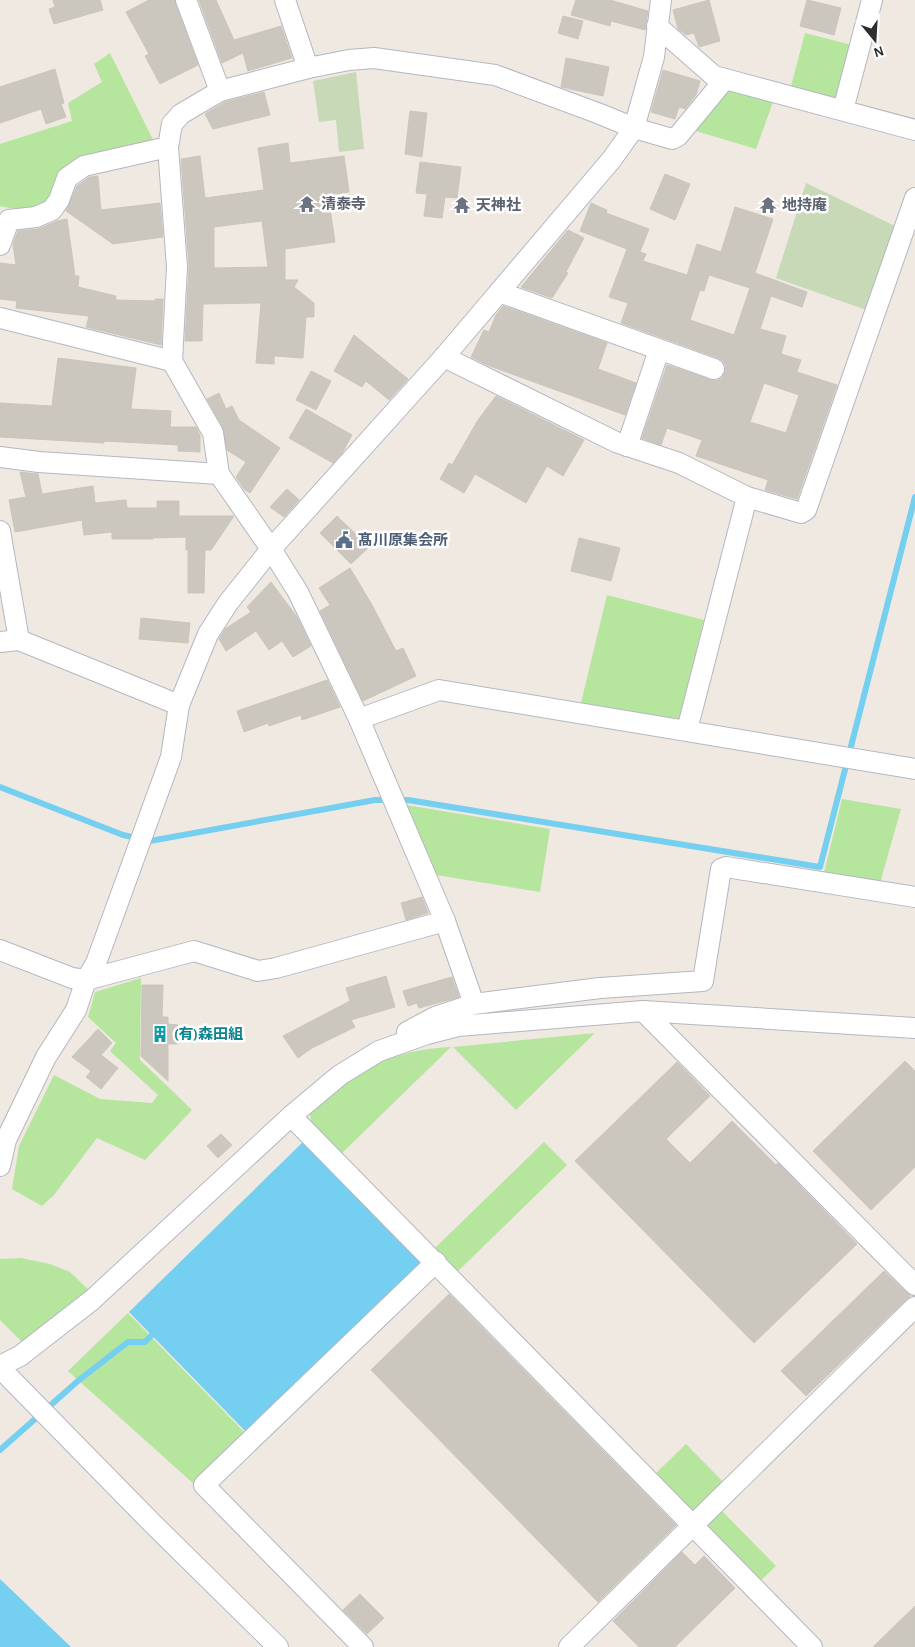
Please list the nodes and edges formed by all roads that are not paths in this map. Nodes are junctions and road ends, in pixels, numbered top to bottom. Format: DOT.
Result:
graph roads {
  1 [pos="186,0"];
  2 [pos="285,0"];
  3 [pos="661,0"];
  4 [pos="872,0"];
  5 [pos="657,26"];
  6 [pos="308,68"];
  7 [pos="725,79"];
  8 [pos="220,91"];
  9 [pos="843,110"];
  10 [pos="634,128"];
  11 [pos="915,130"];
  12 [pos="168,147"];
  13 [pos="915,198"];
  14 [pos="5,217"];
  15 [pos="0,244"];
  16 [pos="499,292"];
  17 [pos="0,318"];
  18 [pos="659,350"];
  19 [pos="444,357"];
  20 [pos="172,362"];
  21 [pos="714,369"];
  22 [pos="627,446"];
  23 [pos="0,457"];
  24 [pos="219,474"];
  25 [pos="747,497"];
  26 [pos="0,531"];
  27 [pos="271,549"];
  28 [pos="9,641"];
  29 [pos="179,705"];
  30 [pos="358,719"];
  31 [pos="687,730"];
  32 [pos="915,769"];
  33 [pos="915,897"];
  34 [pos="445,921"];
  35 [pos="0,950"];
  36 [pos="86,980"];
  37 [pos="474,1004"];
  38 [pos="643,1011"];
  39 [pos="915,1028"];
  40 [pos="379,1051"];
  41 [pos="291,1116"];
  42 [pos="3,1139"];
  43 [pos="0,1166"];
  44 [pos="436,1262"];
  45 [pos="915,1285"];
  46 [pos="915,1306"];
  47 [pos="0,1367"];
  48 [pos="693,1525"];
  49 [pos="278,1647"];
  50 [pos="363,1647"];
  51 [pos="570,1647"];
  52 [pos="812,1647"];
  1 -- 8 [label="street"];
  2 -- 6 [label="street"];
  3 -- 5 [label="street"];
  4 -- 9 [label="street"];
  5 -- 7 [label="street"];
  5 -- 10 [label="street"];
  6 -- 8 [label="street"];
  6 -- 10 [label="street"];
  7 -- 9 [label="street"];
  7 -- 10 [label="street"];
  8 -- 12 [label="street"];
  9 -- 11 [label="street"];
  10 -- 16 [label="street"];
  12 -- 14 [label="street"];
  12 -- 20 [label="street"];
  13 -- 25 [label="street"];
  14 -- 15 [label="street"];
  16 -- 18 [label="street"];
  16 -- 19 [label="street"];
  17 -- 20 [label="street"];
  18 -- 21 [label="street"];
  18 -- 22 [label="street"];
  19 -- 22 [label="street"];
  19 -- 27 [label="street"];
  20 -- 24 [label="street"];
  22 -- 25 [label="street"];
  23 -- 24 [label="street"];
  24 -- 27 [label="street"];
  25 -- 31 [label="street"];
  26 -- 28 [label="street"];
  27 -- 29 [label="street"];
  27 -- 30 [label="street"];
  28 -- 29 [label="street"];
  29 -- 36 [label="street"];
  30 -- 31 [label="street"];
  30 -- 34 [label="street"];
  31 -- 32 [label="street"];
  33 -- 37 [label="street"];
  34 -- 36 [label="street"];
  34 -- 37 [label="street"];
  35 -- 36 [label="street"];
  36 -- 42 [label="street"];
  37 -- 40 [label="street"];
  38 -- 39 [label="street"];
  38 -- 40 [label="street"];
  38 -- 45 [label="street"];
  40 -- 41 [label="street"];
  41 -- 44 [label="street"];
  41 -- 47 [label="street"];
  42 -- 43 [label="street"];
  44 -- 48 [label="street"];
  44 -- 50 [label="street"];
  46 -- 48 [label="street"];
  47 -- 49 [label="street"];
  48 -- 51 [label="street"];
  48 -- 52 [label="street"];
}
